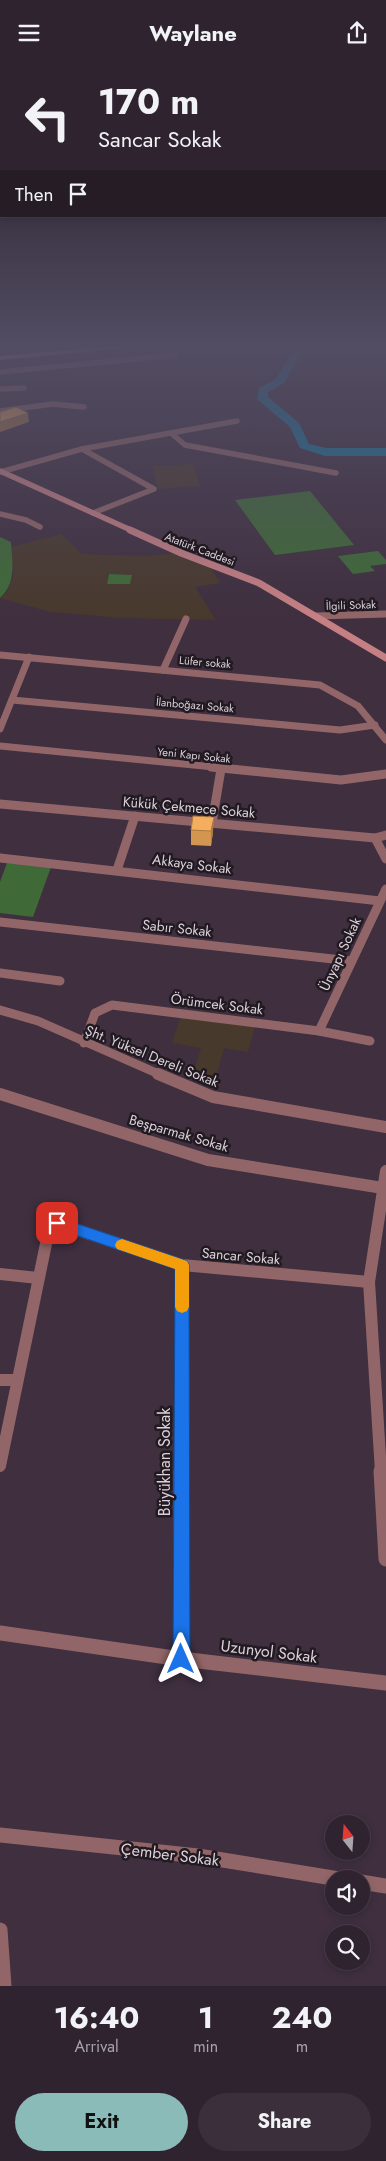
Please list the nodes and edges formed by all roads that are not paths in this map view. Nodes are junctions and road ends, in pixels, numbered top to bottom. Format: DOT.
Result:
graph roads {
  1 [pos="151,437"];
  2 [pos="176,437"];
  3 [pos="82,449"];
  4 [pos="1,471"];
  5 [pos="336,473"];
  6 [pos="93,513"];
  7 [pos="0,514"];
  8 [pos="40,527"];
  9 [pos="386,614"];
  10 [pos="316,616"];
  11 [pos="186,619"];
  12 [pos="0,655"];
  13 [pos="29,657"];
  14 [pos="386,658"];
  15 [pos="163,669"];
  16 [pos="12,699"];
  17 [pos="375,725"];
  18 [pos="0,729"];
  19 [pos="386,740"];
  20 [pos="0,746"];
  21 [pos="221,769"];
  22 [pos="386,773"];
  23 [pos="0,804"];
  24 [pos="134,816"];
  25 [pos="212,823"];
  26 [pos="386,835"];
  27 [pos="375,838"];
  28 [pos="0,858"];
  29 [pos="386,859"];
  30 [pos="117,870"];
  31 [pos="386,889"];
  32 [pos="380,901"];
  33 [pos="0,922"];
  34 [pos="351,961"];
  35 [pos="0,973"];
  36 [pos="60,981"];
  37 [pos="0,1010"];
  38 [pos="319,1031"];
  39 [pos="370,1041"];
  40 [pos="84,1043"];
  41 [pos="0,1095"];
  42 [pos="386,1127"];
  43 [pos="386,1171"];
  44 [pos="383,1188"];
  45 [pos="182,1265"];
  46 [pos="0,1274"];
  47 [pos="38,1277"];
  48 [pos="369,1283"];
  49 [pos="0,1380"];
  50 [pos="16,1380"];
  51 [pos="381,1384"];
  52 [pos="0,1466"];
  53 [pos="385,1536"];
  54 [pos="386,1559"];
  55 [pos="0,1633"];
  56 [pos="181,1659"];
  57 [pos="386,1683"];
  58 [pos="0,1835"];
  59 [pos="325,1877"];
  60 [pos="370,1883"];
  61 [pos="386,1886"];
  62 [pos="0,1930"];
  63 [pos="4,1986"];
  1 -- 3 [label="street"];
  2 -- 5 [label="street"];
  3 -- 4 [label="street"];
  3 -- 6 [label="street"];
  4 -- 6 [label="main road, Atatürk Caddesi"];
  6 -- 10 [label="main road, Atatürk Caddesi"];
  7 -- 8 [label="street"];
  9 -- 10 [label="street, İlgili Sokak"];
  10 -- 14 [label="main road, Atatürk Caddesi"];
  11 -- 15 [label="street"];
  12 -- 13 [label="street, Lüfer sokak"];
  13 -- 15 [label="street, Lüfer sokak"];
  13 -- 16 [label="street"];
  15 -- 17 [label="street, Lüfer sokak"];
  16 -- 17 [label="street, İlanboğazı Sokak"];
  16 -- 18 [label="street"];
  17 -- 19 [label="street, Lüfer sokak"];
  20 -- 21 [label="street, Yeni Kapı Sokak"];
  21 -- 22 [label="street, Yeni Kapı Sokak"];
  21 -- 25 [label="street"];
  23 -- 24 [label="street, Kükük Çekmece Sokak"];
  24 -- 25 [label="street, Kükük Çekmece Sokak"];
  24 -- 30 [label="street"];
  25 -- 27 [label="street, Kükük Çekmece Sokak"];
  26 -- 27 [label="street"];
  27 -- 29 [label="street"];
  28 -- 30 [label="street, Akkaya Sokak"];
  30 -- 32 [label="street, Akkaya Sokak"];
  31 -- 32 [label="street, Ünyapı Sokak"];
  32 -- 34 [label="street, Ünyapı Sokak"];
  33 -- 34 [label="street, Sabır Sokak"];
  34 -- 38 [label="street, Ünyapı Sokak"];
  35 -- 36 [label="street"];
  37 -- 40 [label="street, Şht. Yüksel Dereli Sokak"];
  38 -- 39 [label="street, Örümcek Sokak"];
  38 -- 40 [label="street, Örümcek Sokak"];
  40 -- 42 [label="street, Şht. Yüksel Dereli Sokak"];
  41 -- 44 [label="street, Beşparmak Sokak"];
  43 -- 44 [label="street"];
  44 -- 48 [label="street"];
  45 -- 47 [label="street, Sancar Sokak"];
  45 -- 48 [label="street, Sancar Sokak"];
  45 -- 56 [label="street, Büyükhan Sokak"];
  46 -- 47 [label="street"];
  47 -- 50 [label="street"];
  48 -- 51 [label="street"];
  49 -- 50 [label="street"];
  50 -- 52 [label="street"];
  51 -- 53 [label="street"];
  53 -- 54 [label="street"];
  55 -- 56 [label="street, Uzunyol Sokak"];
  56 -- 57 [label="street, Uzunyol Sokak"];
  58 -- 59 [label="street, Çember Sokak"];
  60 -- 61 [label="street"];
  62 -- 63 [label="street"];
}
